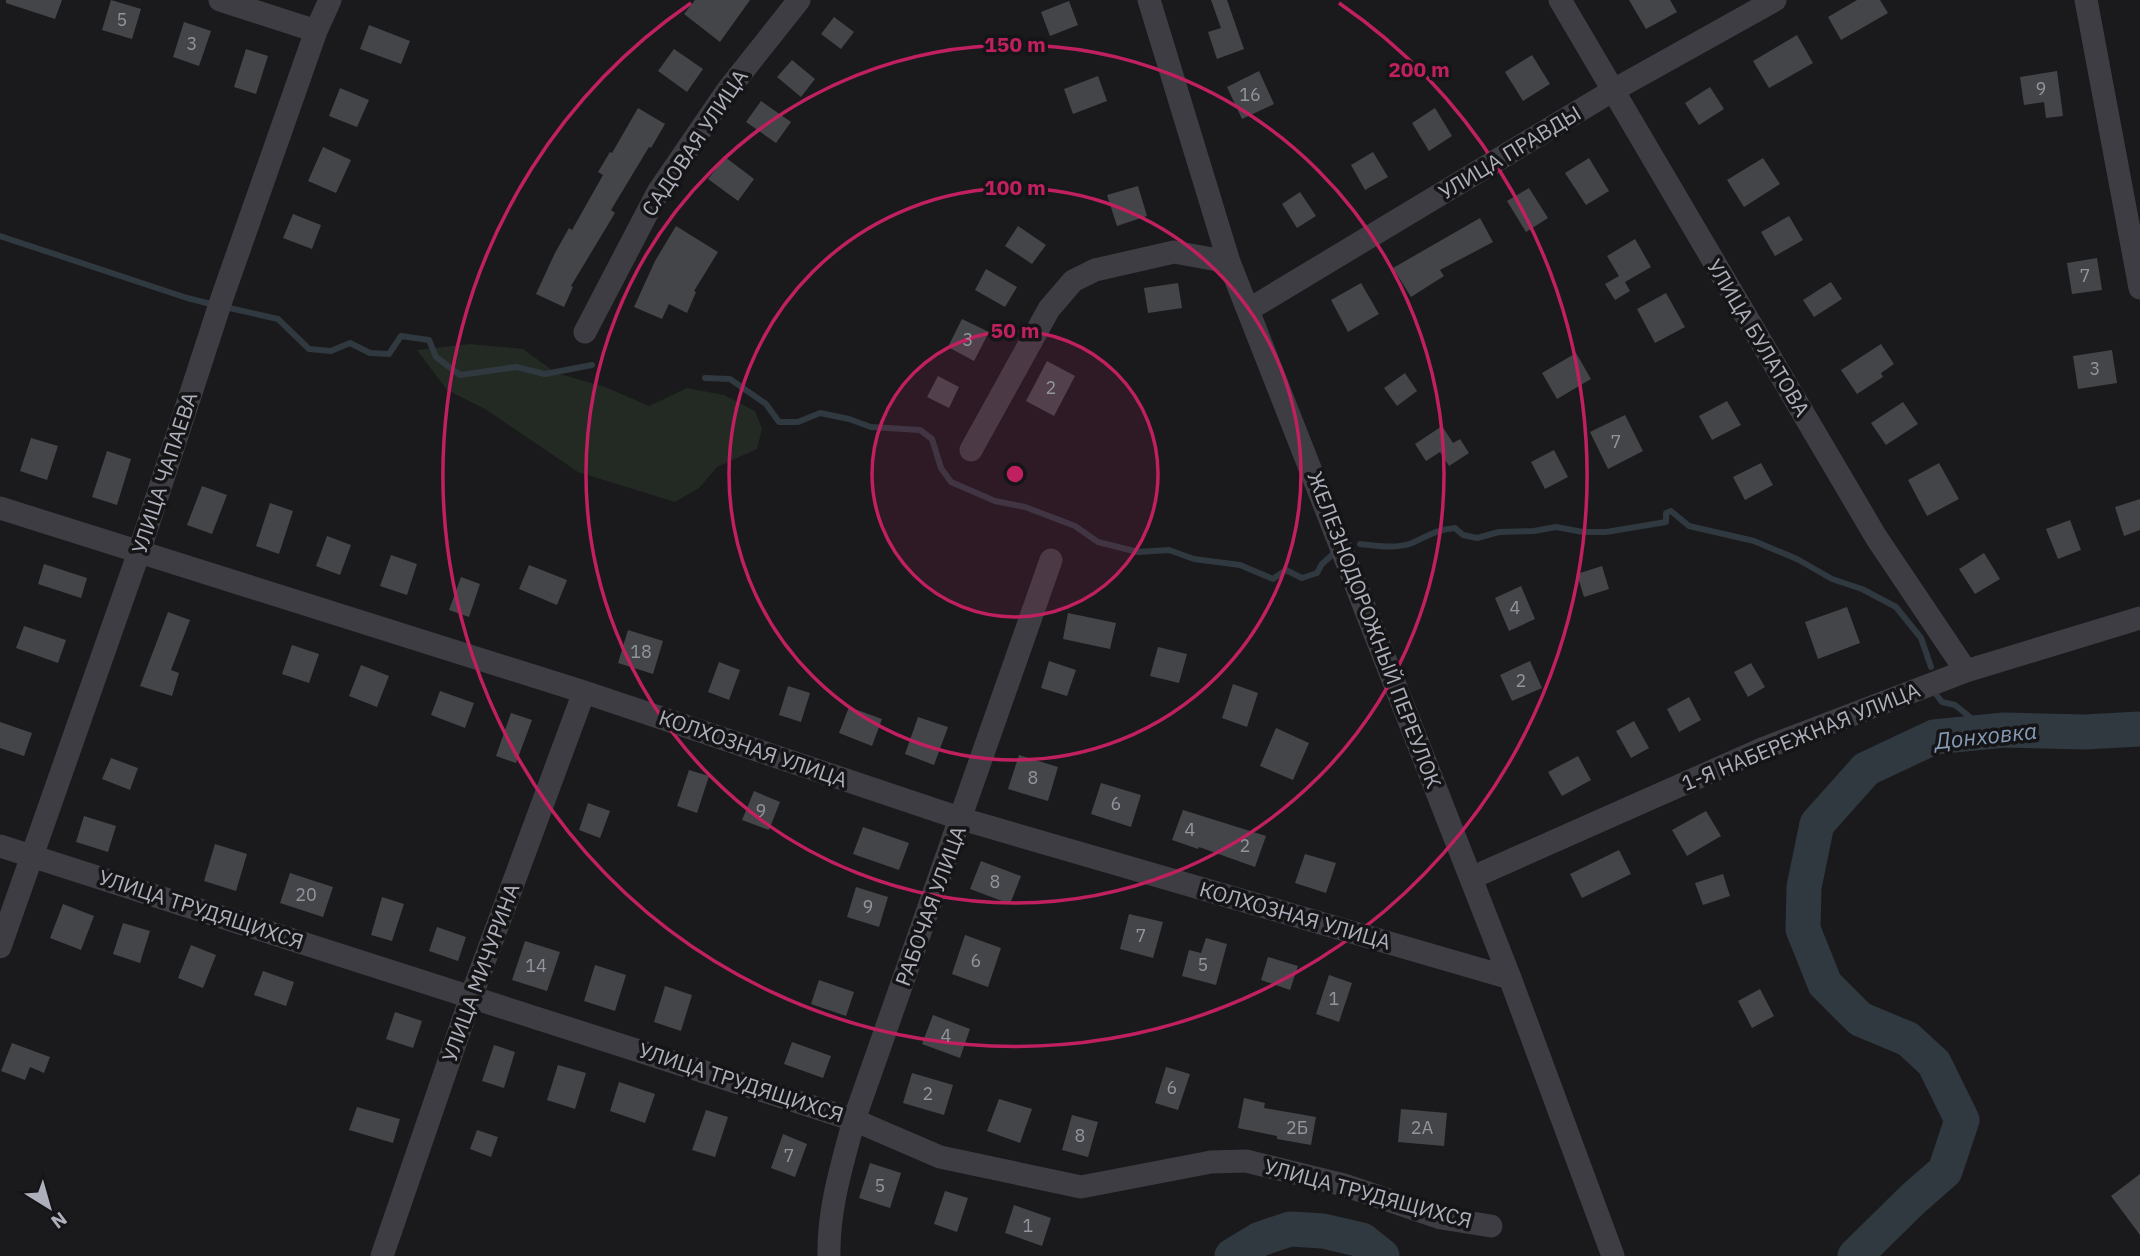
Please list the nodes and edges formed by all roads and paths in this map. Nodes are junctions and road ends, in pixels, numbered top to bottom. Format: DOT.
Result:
graph roads {
  1 [pos="220,0"];
  2 [pos="330,0"];
  3 [pos="799,0"];
  4 [pos="1149,0"];
  5 [pos="1560,0"];
  6 [pos="1775,0"];
  7 [pos="2085,0"];
  8 [pos="316,31"];
  9 [pos="1612,91"];
  10 [pos="1229,262"];
  11 [pos="2140,288"];
  12 [pos="1248,310"];
  13 [pos="585,332"];
  14 [pos="971,450"];
  15 [pos="0,508"];
  16 [pos="139,552"];
  17 [pos="1051,560"];
  18 [pos="2140,618"];
  19 [pos="1966,670"];
  20 [pos="584,692"];
  21 [pos="962,819"];
  22 [pos="0,846"];
  23 [pos="32,856"];
  24 [pos="1471,878"];
  25 [pos="0,947"];
  26 [pos="1510,978"];
  27 [pos="471,997"];
  28 [pos="854,1120"];
  29 [pos="1491,1226"];
  30 [pos="382,1256"];
  31 [pos="829,1256"];
  32 [pos="1613,1256"];
  1 -- 8 [label="street"];
  2 -- 8 [label="street, УЛИЦА ЧАПАЕВА"];
  3 -- 13 [label="street, САДОВАЯ УЛИЦА"];
  4 -- 10 [label="street, ЖЕЛЕЗНОДОРОЖНЫЙ ПЕРЕУЛОК"];
  5 -- 9 [label="street, УЛИЦА БУЛАТОВА"];
  6 -- 9 [label="street, УЛИЦА ПРАВДЫ"];
  7 -- 11 [label="street"];
  8 -- 16 [label="street, УЛИЦА ЧАПАЕВА"];
  9 -- 12 [label="street, УЛИЦА ПРАВДЫ"];
  9 -- 19 [label="street, УЛИЦА БУЛАТОВА"];
  10 -- 12 [label="street, ЖЕЛЕЗНОДОРОЖНЫЙ ПЕРЕУЛОК"];
  10 -- 14 [label="street"];
  12 -- 24 [label="street, ЖЕЛЕЗНОДОРОЖНЫЙ ПЕРЕУЛОК"];
  15 -- 16 [label="street, КОЛХОЗНАЯ УЛИЦА"];
  16 -- 20 [label="street, КОЛХОЗНАЯ УЛИЦА"];
  16 -- 23 [label="street, УЛИЦА ЧАПАЕВА"];
  17 -- 21 [label="street, РАБОЧАЯ УЛИЦА"];
  18 -- 19 [label="street, 1-Я НАБЕРЕЖНАЯ УЛИЦА"];
  19 -- 24 [label="street, 1-Я НАБЕРЕЖНАЯ УЛИЦА"];
  20 -- 21 [label="street, КОЛХОЗНАЯ УЛИЦА"];
  20 -- 27 [label="street, УЛИЦА МИЧУРИНА"];
  21 -- 26 [label="street, КОЛХОЗНАЯ УЛИЦА"];
  21 -- 28 [label="street, РАБОЧАЯ УЛИЦА"];
  22 -- 23 [label="street, УЛИЦА ТРУДЯЩИХСЯ"];
  23 -- 25 [label="street, УЛИЦА ЧАПАЕВА"];
  23 -- 27 [label="street, УЛИЦА ТРУДЯЩИХСЯ"];
  24 -- 26 [label="street, ЖЕЛЕЗНОДОРОЖНЫЙ ПЕРЕУЛОК"];
  26 -- 32 [label="street, ЖЕЛЕЗНОДОРОЖНЫЙ ПЕРЕУЛОК"];
  27 -- 28 [label="street, УЛИЦА ТРУДЯЩИХСЯ"];
  27 -- 30 [label="street, УЛИЦА МИЧУРИНА"];
  28 -- 29 [label="street, УЛИЦА ТРУДЯЩИХСЯ"];
  28 -- 31 [label="street, РАБОЧАЯ УЛИЦА"];
}
